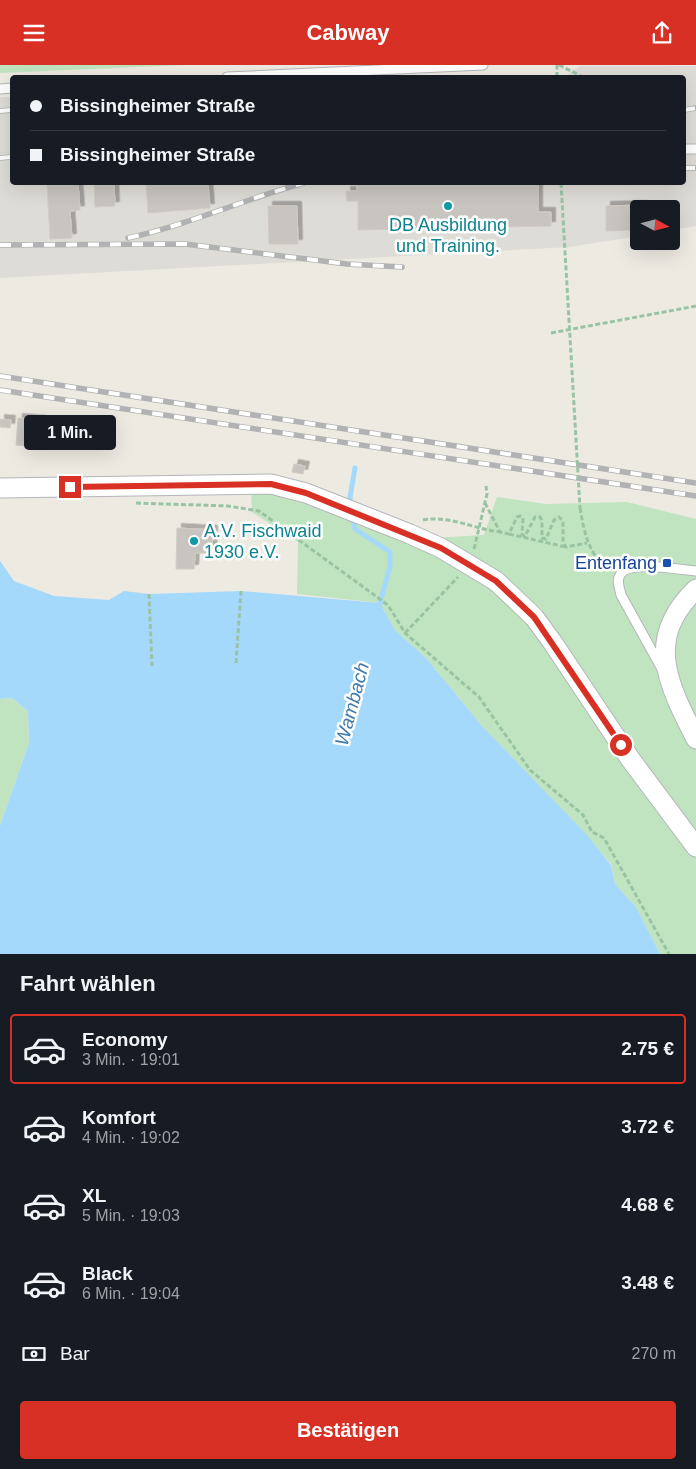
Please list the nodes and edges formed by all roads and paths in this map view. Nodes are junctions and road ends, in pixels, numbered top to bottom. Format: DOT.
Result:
graph roads {
  1 [pos="483,65"];
  2 [pos="558,65"];
  3 [pos="270,75"];
  4 [pos="579,75"];
  5 [pos="561,185"];
  6 [pos="696,306"];
  7 [pos="551,333"];
  8 [pos="486,486"];
  9 [pos="0,488"];
  10 [pos="131,501"];
  11 [pos="485,503"];
  12 [pos="479,529"];
  13 [pos="500,532"];
  14 [pos="410,534"];
  15 [pos="509,534"];
  16 [pos="588,543"];
  17 [pos="566,547"];
  18 [pos="470,564"];
  19 [pos="696,571"];
  20 [pos="620,575"];
  21 [pos="696,589"];
  22 [pos="241,591"];
  23 [pos="149,594"];
  24 [pos="405,633"];
  25 [pos="236,663"];
  26 [pos="152,666"];
  27 [pos="668,680"];
  28 [pos="696,739"];
  29 [pos="696,847"];
  30 [pos="669,954"];
  1 -- 3 [label="lane"];
  2 -- 4 [label="path"];
  5 -- 16 [label="path, bridge"];
  6 -- 7 [label="path"];
  8 -- 11 [label="path"];
  9 -- 14 [label="street"];
  10 -- 24 [label="path"];
  11 -- 12 [label="path"];
  11 -- 13 [label="path"];
  12 -- 13 [label="path"];
  12 -- 14 [label="path"];
  12 -- 18 [label="path"];
  13 -- 15 [label="path"];
  14 -- 18 [label="street"];
  15 -- 17 [label="path"];
  15 -- 17 [label="path"];
  16 -- 17 [label="path"];
  16 -- 20 [label="path"];
  18 -- 24 [label="path"];
  18 -- 29 [label="street"];
  19 -- 20 [label="lane"];
  20 -- 27 [label="lane"];
  21 -- 27 [label="street"];
  22 -- 25 [label="path"];
  23 -- 26 [label="path"];
  24 -- 30 [label="path"];
  27 -- 28 [label="street"];
}
